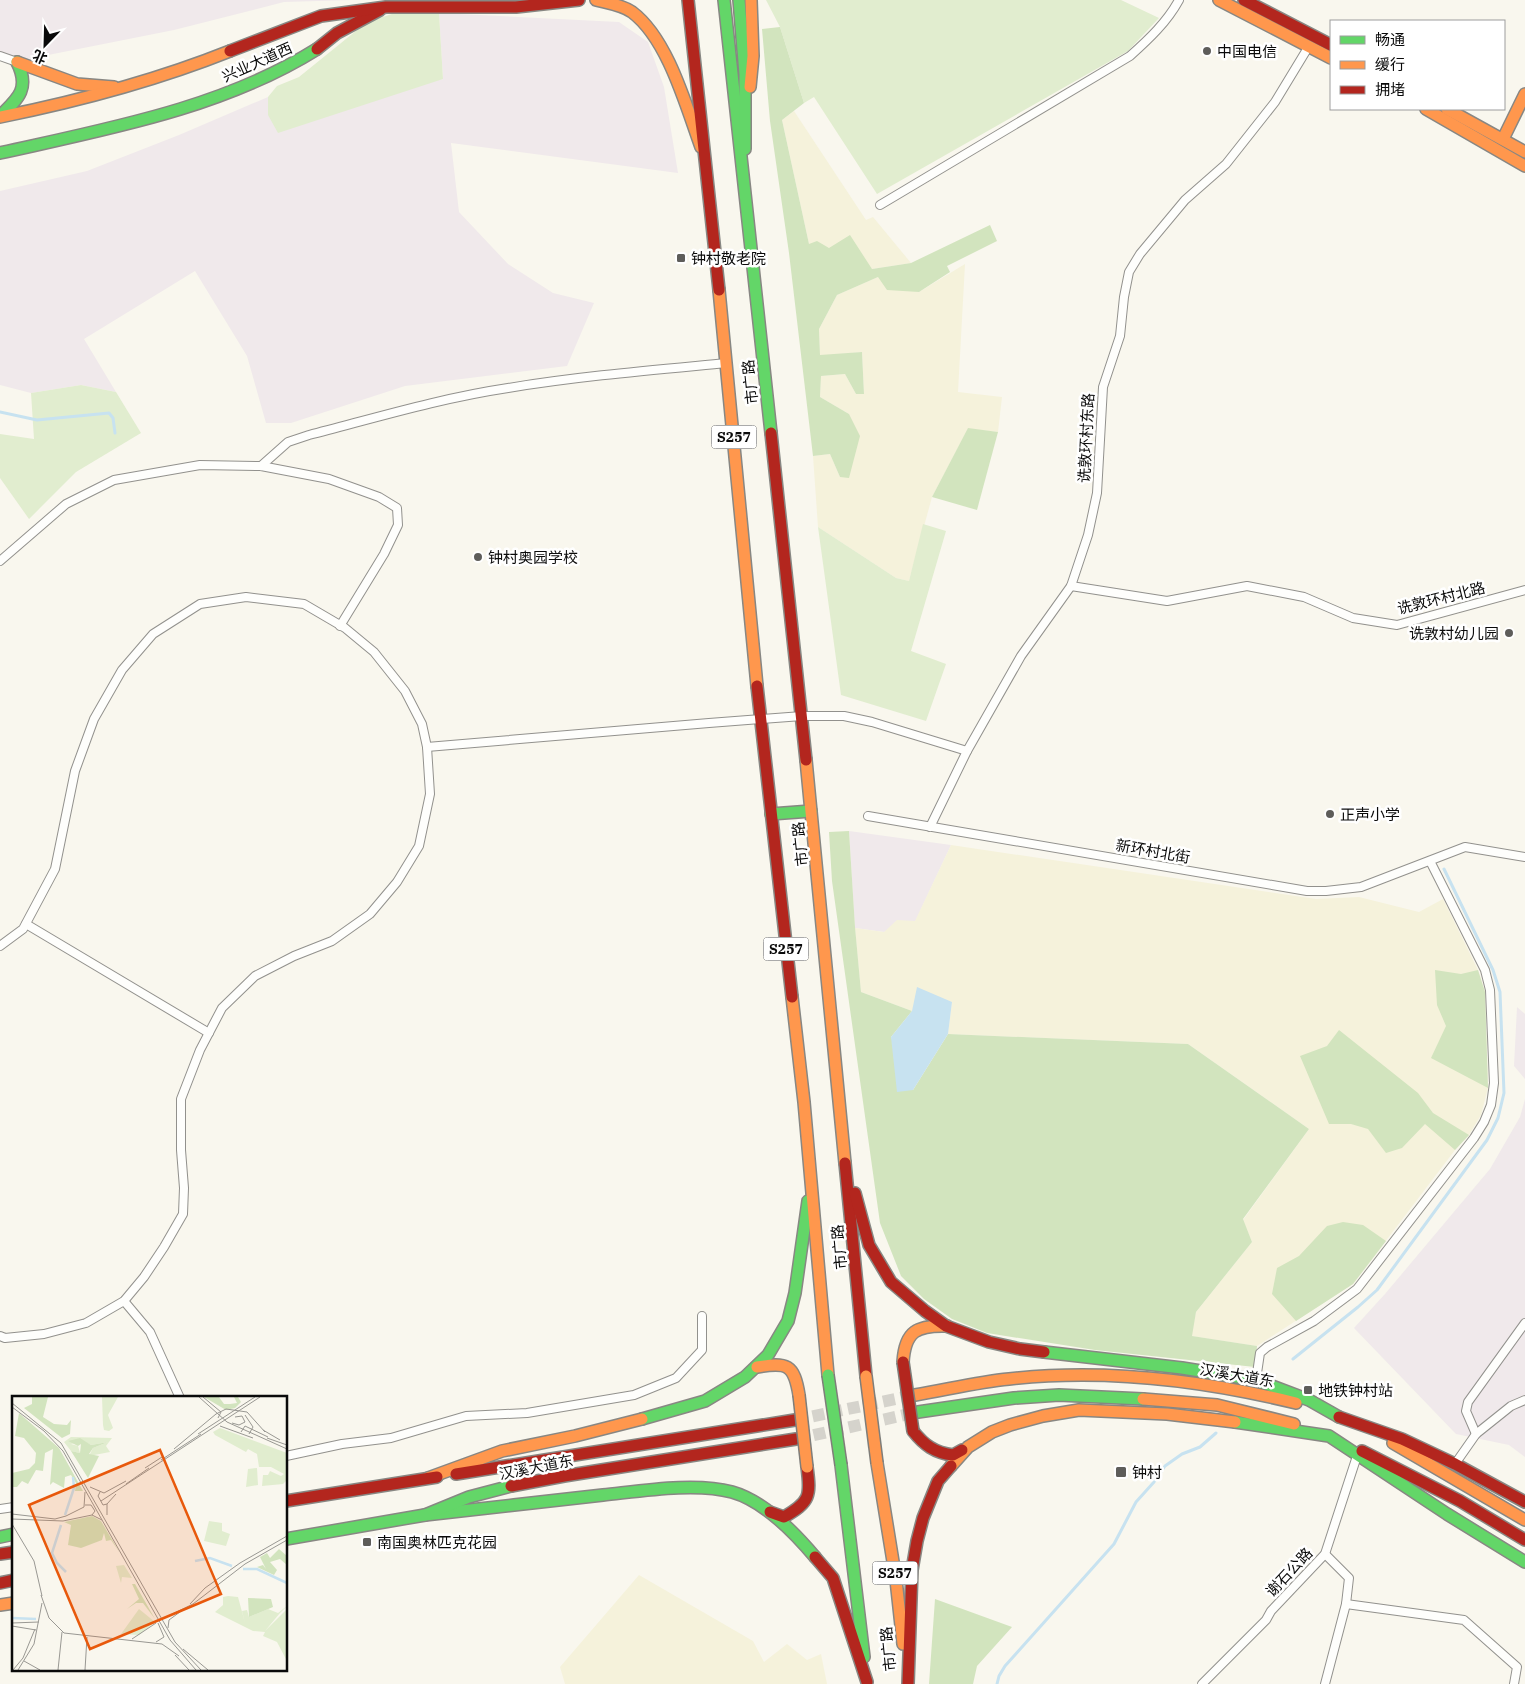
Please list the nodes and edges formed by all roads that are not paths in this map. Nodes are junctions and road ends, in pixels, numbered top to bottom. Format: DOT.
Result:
graph roads {
  1 [pos="436,0"];
  2 [pos="579,0"];
  3 [pos="596,0"];
  4 [pos="688,0"];
  5 [pos="724,0"];
  6 [pos="739,0"];
  7 [pos="751,0"];
  8 [pos="1179,0"];
  9 [pos="1219,0"];
  10 [pos="1244,0"];
  11 [pos="386,3"];
  12 [pos="418,6"];
  13 [pos="1330,45"];
  14 [pos="1309,46"];
  15 [pos="0,56"];
  16 [pos="1330,57"];
  17 [pos="17,62"];
  18 [pos="138,84"];
  19 [pos="1525,94"];
  20 [pos="1428,110"];
  21 [pos="1450,110"];
  22 [pos="747,113"];
  23 [pos="0,117"];
  24 [pos="1503,139"];
  25 [pos="1525,152"];
  26 [pos="0,153"];
  27 [pos="704,156"];
  28 [pos="1525,166"];
  29 [pos="743,187"];
  30 [pos="880,205"];
  31 [pos="727,363"];
  32 [pos="260,466"];
  33 [pos="0,561"];
  34 [pos="1072,586"];
  35 [pos="1525,590"];
  36 [pos="340,626"];
  37 [pos="802,716"];
  38 [pos="760,720"];
  39 [pos="427,747"];
  40 [pos="968,752"];
  41 [pos="811,811"];
  42 [pos="771,814"];
  43 [pos="868,816"];
  44 [pos="930,827"];
  45 [pos="1525,857"];
  46 [pos="1430,861"];
  47 [pos="26,924"];
  48 [pos="0,946"];
  49 [pos="208,1033"];
  50 [pos="846,1160"];
  51 [pos="811,1178"];
  52 [pos="124,1301"];
  53 [pos="702,1316"];
  54 [pos="1525,1323"];
  55 [pos="947,1326"];
  56 [pos="0,1336"];
  57 [pos="758,1367"];
  58 [pos="1256,1380"];
  59 [pos="179,1396"];
  60 [pos="915,1396"];
  61 [pos="1525,1400"];
  62 [pos="918,1412"];
  63 [pos="1336,1416"];
  64 [pos="795,1420"];
  65 [pos="1476,1434"];
  66 [pos="1329,1436"];
  67 [pos="796,1439"];
  68 [pos="971,1446"];
  69 [pos="288,1456"];
  70 [pos="1357,1456"];
  71 [pos="1455,1464"];
  72 [pos="428,1478"];
  73 [pos="288,1501"];
  74 [pos="1525,1502"];
  75 [pos="768,1511"];
  76 [pos="425,1514"];
  77 [pos="1525,1520"];
  78 [pos="288,1539"];
  79 [pos="1525,1540"];
  80 [pos="1324,1554"];
  81 [pos="1525,1562"];
  82 [pos="1346,1604"];
  83 [pos="867,1683"];
  84 [pos="908,1684"];
  85 [pos="1202,1684"];
  86 [pos="1325,1684"];
  87 [pos="1514,1684"];
  1 -- 12 [label="main road"];
  2 -- 12 [label="main road"];
  3 -- 27 [label="main road"];
  4 -- 27 [label="main road, 市广路 / S257"];
  5 -- 29 [label="main road, 市广路 / S257"];
  6 -- 22 [label="main road"];
  7 -- 22 [label="main road"];
  8 -- 30 [label="street"];
  9 -- 14 [label="main road"];
  10 -- 13 [label="main road"];
  11 -- 12 [label="main road"];
  11 -- 18 [label="main road, 兴业大道西"];
  11 -- 26 [label="main road, 兴业大道西"];
  14 -- 16 [label="main road"];
  14 -- 34 [label="street, 诜敦环村东路"];
  15 -- 17 [label="street"];
  17 -- 18 [label="main road"];
  17 -- 23 [label="main road"];
  18 -- 23 [label="main road, 兴业大道西"];
  19 -- 24 [label="main road"];
  20 -- 28 [label="main road"];
  21 -- 24 [label="main road"];
  22 -- 29 [label="main road"];
  24 -- 25 [label="main road"];
  27 -- 31 [label="main road, 市广路 / S257"];
  29 -- 37 [label="main road, 市广路 / S257"];
  31 -- 32 [label="street"];
  31 -- 38 [label="main road, 市广路 / S257"];
  32 -- 33 [label="street"];
  32 -- 36 [label="street"];
  34 -- 35 [label="street, 诜敦环村北路"];
  34 -- 40 [label="street, 诜敦环村东路"];
  36 -- 39 [label="street"];
  36 -- 47 [label="street"];
  37 -- 38 [label="street"];
  37 -- 40 [label="street"];
  37 -- 41 [label="main road, 市广路 / S257"];
  38 -- 39 [label="street"];
  38 -- 42 [label="main road, 市广路 / S257"];
  39 -- 49 [label="street"];
  40 -- 44 [label="street, 诜敦环村东路"];
  41 -- 42 [label="main road"];
  41 -- 50 [label="main road, 市广路 / S257"];
  42 -- 51 [label="main road, 市广路 / S257"];
  43 -- 44 [label="street, 新环村北街"];
  44 -- 46 [label="street, 新环村北街"];
  45 -- 46 [label="street, 新环村北街"];
  46 -- 58 [label="street"];
  47 -- 48 [label="street"];
  47 -- 49 [label="street"];
  49 -- 52 [label="street"];
  50 -- 55 [label="main road"];
  50 -- 84 [label="main road, 市广路 / S257, bridge"];
  51 -- 57 [label="main road"];
  51 -- 83 [label="main road, 市广路 / S257, bridge"];
  52 -- 56 [label="street"];
  52 -- 59 [label="street"];
  53 -- 69 [label="street"];
  54 -- 65 [label="street"];
  55 -- 58 [label="main road"];
  55 -- 68 [label="main road, bridge"];
  57 -- 72 [label="main road"];
  57 -- 75 [label="main road, bridge"];
  58 -- 63 [label="main road"];
  60 -- 63 [label="main road, 汉溪大道东"];
  61 -- 65 [label="street"];
  62 -- 66 [label="main road"];
  63 -- 71 [label="main road"];
  63 -- 77 [label="main road, 汉溪大道东"];
  64 -- 72 [label="main road, 汉溪大道东"];
  65 -- 71 [label="street"];
  66 -- 68 [label="main road"];
  66 -- 70 [label="main road"];
  66 -- 79 [label="main road"];
  67 -- 76 [label="main road, 汉溪大道东"];
  68 -- 84 [label="main road"];
  70 -- 80 [label="street, 谢石公路"];
  70 -- 81 [label="main road"];
  71 -- 74 [label="main road"];
  72 -- 73 [label="main road, 汉溪大道东"];
  75 -- 76 [label="main road"];
  75 -- 83 [label="main road"];
  76 -- 78 [label="main road, 汉溪大道东"];
  80 -- 82 [label="street"];
  80 -- 85 [label="street, 谢石公路"];
  82 -- 86 [label="street"];
  82 -- 87 [label="street"];
}
